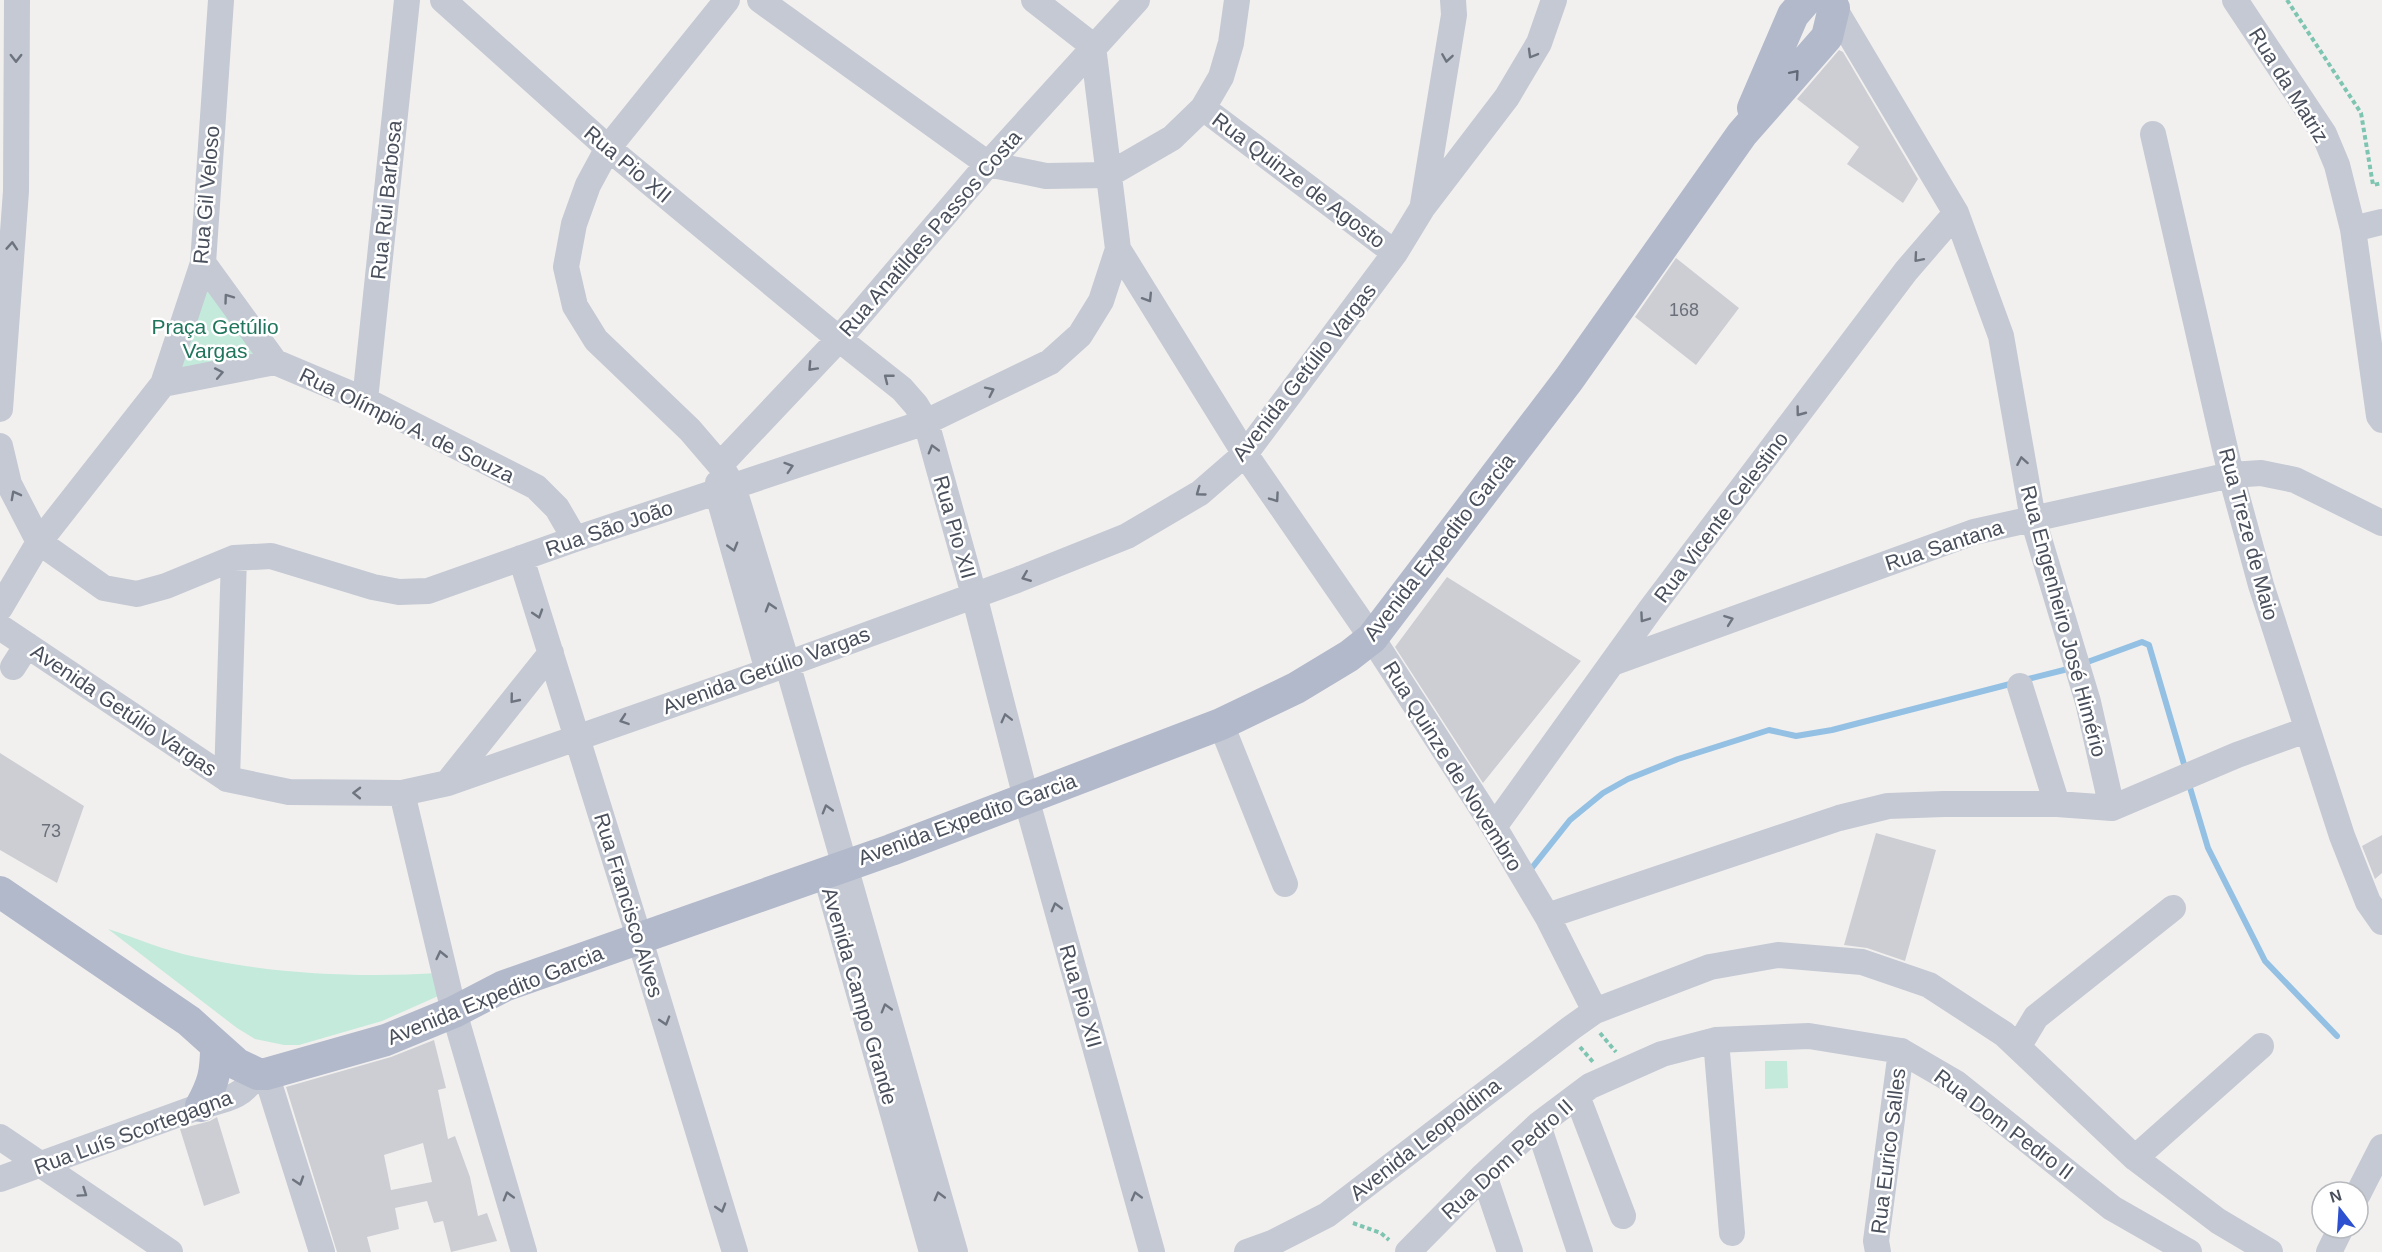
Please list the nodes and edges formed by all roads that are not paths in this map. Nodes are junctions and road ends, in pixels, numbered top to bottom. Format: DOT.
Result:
graph roads {
  1 [pos="16,0"];
  2 [pos="221,0"];
  3 [pos="407,0"];
  4 [pos="443,0"];
  5 [pos="727,0"];
  6 [pos="760,0"];
  7 [pos="1034,0"];
  8 [pos="1137,0"];
  9 [pos="1237,0"];
  10 [pos="1453,0"];
  11 [pos="1554,0"];
  12 [pos="2235,0"];
  13 [pos="1824,2"];
  14 [pos="1093,46"];
  15 [pos="1203,108"];
  16 [pos="2152,134"];
  17 [pos="608,148"];
  18 [pos="988,164"];
  19 [pos="1108,175"];
  20 [pos="8,185"];
  21 [pos="1423,207"];
  22 [pos="1956,213"];
  23 [pos="0,216"];
  24 [pos="2382,222"];
  25 [pos="2353,229"];
  26 [pos="1118,249"];
  27 [pos="1395,253"];
  28 [pos="203,263"];
  29 [pos="839,339"];
  30 [pos="275,362"];
  31 [pos="163,384"];
  32 [pos="365,400"];
  33 [pos="0,409"];
  34 [pos="2382,420"];
  35 [pos="926,422"];
  36 [pos="0,446"];
  37 [pos="1245,454"];
  38 [pos="2230,475"];
  39 [pos="723,481"];
  40 [pos="2033,519"];
  41 [pos="2382,523"];
  42 [pos="575,539"];
  43 [pos="39,542"];
  44 [pos="234,558"];
  45 [pos="521,558"];
  46 [pos="974,595"];
  47 [pos="0,608"];
  48 [pos="0,627"];
  49 [pos="1372,638"];
  50 [pos="27,645"];
  51 [pos="551,653"];
  52 [pos="1615,662"];
  53 [pos="13,667"];
  54 [pos="777,667"];
  55 [pos="2020,686"];
  56 [pos="1221,724"];
  57 [pos="2306,730"];
  58 [pos="577,736"];
  59 [pos="227,779"];
  60 [pos="448,783"];
  61 [pos="402,793"];
  62 [pos="1026,798"];
  63 [pos="2057,804"];
  64 [pos="2112,808"];
  65 [pos="1494,826"];
  66 [pos="834,869"];
  67 [pos="1285,884"];
  68 [pos="0,892"];
  69 [pos="2377,904"];
  70 [pos="2173,908"];
  71 [pos="1547,916"];
  72 [pos="639,937"];
  73 [pos="454,1012"];
  74 [pos="1584,1018"];
  75 [pos="1716,1040"];
  76 [pos="2261,1046"];
  77 [pos="216,1047"];
  78 [pos="2018,1047"];
  79 [pos="1901,1051"];
  80 [pos="262,1074"];
  81 [pos="1578,1096"];
  82 [pos="201,1106"];
  83 [pos="1538,1125"];
  84 [pos="0,1137"];
  85 [pos="2382,1146"];
  86 [pos="916,1155"];
  87 [pos="2135,1158"];
  88 [pos="40,1165"];
  89 [pos="1485,1175"];
  90 [pos="0,1179"];
  91 [pos="2365,1180"];
  92 [pos="1623,1216"];
  93 [pos="1732,1233"];
  94 [pos="1402,1249"];
  95 [pos="170,1252"];
  96 [pos="322,1252"];
  97 [pos="524,1252"];
  98 [pos="735,1252"];
  99 [pos="932,1252"];
  100 [pos="955,1252"];
  101 [pos="1152,1252"];
  102 [pos="1247,1252"];
  103 [pos="1510,1252"];
  104 [pos="1580,1252"];
  105 [pos="1878,1252"];
  106 [pos="2189,1252"];
  107 [pos="2270,1252"];
  1 -- 20 [label="street, one-way"];
  2 -- 28 [label="street, Rua Gil Veloso"];
  3 -- 32 [label="street, Rua Rui Barbosa"];
  4 -- 17 [label="street, Rua Pio XII"];
  5 -- 17 [label="street, Avenida Campo Grande"];
  6 -- 18 [label="street"];
  7 -- 14 [label="street"];
  8 -- 14 [label="street, Rua Anatildes Passos Costa"];
  9 -- 15 [label="street"];
  10 -- 21 [label="street, one-way"];
  11 -- 21 [label="street, Avenida Getúlio Vargas, one-way"];
  12 -- 25 [label="street, Rua da Matriz"];
  13 -- 22 [label="street, Rua Engenheiro José Himério"];
  13 -- 49 [label="main road, Avenida Expedito Garcia"];
  14 -- 18 [label="street, Rua Anatildes Passos Costa"];
  14 -- 19 [label="street, Rua Quinze de Novembro"];
  15 -- 19 [label="street"];
  15 -- 27 [label="street, Rua Quinze de Agosto"];
  16 -- 38 [label="street, Rua Treze de Maio"];
  17 -- 29 [label="street, Rua Pio XII"];
  17 -- 39 [label="street, Avenida Campo Grande"];
  18 -- 19 [label="street"];
  18 -- 29 [label="street, Rua Anatildes Passos Costa"];
  19 -- 26 [label="street, Rua Quinze de Novembro"];
  20 -- 23 [label="street"];
  33 -- 20 [label="street, one-way"];
  21 -- 27 [label="street, Avenida Getúlio Vargas"];
  40 -- 22 [label="street, Rua Engenheiro José Himério, one-way"];
  22 -- 52 [label="street, Rua Vicente Celestino, one-way"];
  24 -- 25 [label="street"];
  25 -- 34 [label="street, Rua da Matriz"];
  35 -- 26 [label="street, Rua São João, one-way"];
  26 -- 37 [label="street, Rua Quinze de Novembro, one-way"];
  27 -- 37 [label="street, Avenida Getúlio Vargas"];
  30 -- 28 [label="street, one-way"];
  28 -- 31 [label="street, Rua Gil Veloso"];
  35 -- 29 [label="street, Rua Pio XII, one-way"];
  29 -- 39 [label="street, Rua Anatildes Passos Costa, one-way"];
  31 -- 30 [label="street, Rua Olímpio A. de Souza, one-way"];
  30 -- 32 [label="street, Rua Olímpio A. de Souza"];
  31 -- 43 [label="street"];
  32 -- 42 [label="street, Rua Olímpio A. de Souza"];
  39 -- 35 [label="street, Rua São João, one-way"];
  46 -- 35 [label="street, Rua Pio XII, one-way"];
  43 -- 36 [label="street, one-way"];
  37 -- 46 [label="street, Avenida Getúlio Vargas, one-way"];
  37 -- 49 [label="street, Rua Quinze de Novembro, one-way"];
  38 -- 40 [label="street, Rua Santana"];
  38 -- 41 [label="street, Rua Santana"];
  38 -- 57 [label="street, Rua Treze de Maio"];
  39 -- 42 [label="street, Rua São João"];
  39 -- 54 [label="street, Avenida Campo Grande"];
  52 -- 40 [label="street, Rua Santana, one-way"];
  40 -- 64 [label="street, Rua Engenheiro José Himério"];
  42 -- 45 [label="street, Rua São João"];
  43 -- 44 [label="street, Rua São João"];
  43 -- 47 [label="street"];
  44 -- 45 [label="street, Rua São João"];
  44 -- 59 [label="street"];
  45 -- 51 [label="street, Rua Francisco Alves, one-way"];
  46 -- 54 [label="street, Avenida Getúlio Vargas"];
  62 -- 46 [label="street, Rua Pio XII, one-way"];
  48 -- 50 [label="street, Avenida Getúlio Vargas"];
  49 -- 56 [label="main road, Avenida Expedito Garcia"];
  49 -- 65 [label="street, Rua Quinze de Novembro"];
  50 -- 53 [label="street"];
  50 -- 59 [label="street, Avenida Getúlio Vargas"];
  51 -- 58 [label="street, Rua Francisco Alves"];
  51 -- 60 [label="street, one-way"];
  52 -- 65 [label="street, Rua Vicente Celestino"];
  54 -- 58 [label="street, Avenida Getúlio Vargas, one-way"];
  66 -- 54 [label="street, Avenida Campo Grande, one-way"];
  55 -- 63 [label="street"];
  56 -- 62 [label="main road, Avenida Expedito Garcia"];
  56 -- 67 [label="street"];
  57 -- 64 [label="street"];
  57 -- 69 [label="street, Rua Treze de Maio"];
  58 -- 60 [label="street, Avenida Getúlio Vargas"];
  58 -- 72 [label="street, Rua Francisco Alves"];
  61 -- 59 [label="street, Avenida Getúlio Vargas, one-way"];
  60 -- 61 [label="street, Avenida Getúlio Vargas"];
  73 -- 61 [label="street, one-way"];
  62 -- 66 [label="main road, Avenida Expedito Garcia"];
  101 -- 62 [label="street, Rua Pio XII, one-way"];
  63 -- 64 [label="street"];
  63 -- 71 [label="street"];
  65 -- 71 [label="street, Rua Quinze de Novembro"];
  66 -- 72 [label="main road, Avenida Expedito Garcia"];
  66 -- 86 [label="street, Avenida Campo Grande"];
  68 -- 77 [label="main road"];
  70 -- 78 [label="street"];
  71 -- 74 [label="street, Rua Quinze de Novembro"];
  72 -- 73 [label="main road, Avenida Expedito Garcia"];
  72 -- 98 [label="street, Rua Francisco Alves, one-way"];
  73 -- 80 [label="main road, Avenida Expedito Garcia"];
  97 -- 73 [label="street, one-way"];
  74 -- 78 [label="street, Avenida Leopoldina"];
  74 -- 102 [label="street, Avenida Leopoldina"];
  75 -- 79 [label="street, Rua Dom Pedro II"];
  75 -- 81 [label="street, Rua Dom Pedro II"];
  75 -- 93 [label="street"];
  76 -- 87 [label="street"];
  77 -- 80 [label="main road"];
  77 -- 82 [label="main road"];
  78 -- 87 [label="street, Avenida Leopoldina"];
  79 -- 105 [label="street, Rua Eurico Salles"];
  79 -- 106 [label="street, Rua Dom Pedro II"];
  80 -- 82 [label="street, Rua Luís Scortegagna"];
  80 -- 96 [label="street, one-way"];
  81 -- 83 [label="street, Rua Dom Pedro II"];
  81 -- 92 [label="street"];
  82 -- 88 [label="street, Rua Luís Scortegagna"];
  83 -- 89 [label="street, Rua Dom Pedro II"];
  83 -- 104 [label="street"];
  84 -- 88 [label="street"];
  85 -- 91 [label="street"];
  86 -- 99 [label="street, Avenida Campo Grande"];
  100 -- 86 [label="street, Avenida Campo Grande, one-way"];
  87 -- 107 [label="street, Avenida Leopoldina"];
  88 -- 90 [label="street, Rua Luís Scortegagna"];
  88 -- 95 [label="street, one-way"];
  89 -- 94 [label="street, Rua Dom Pedro II"];
  89 -- 103 [label="street"];
}
